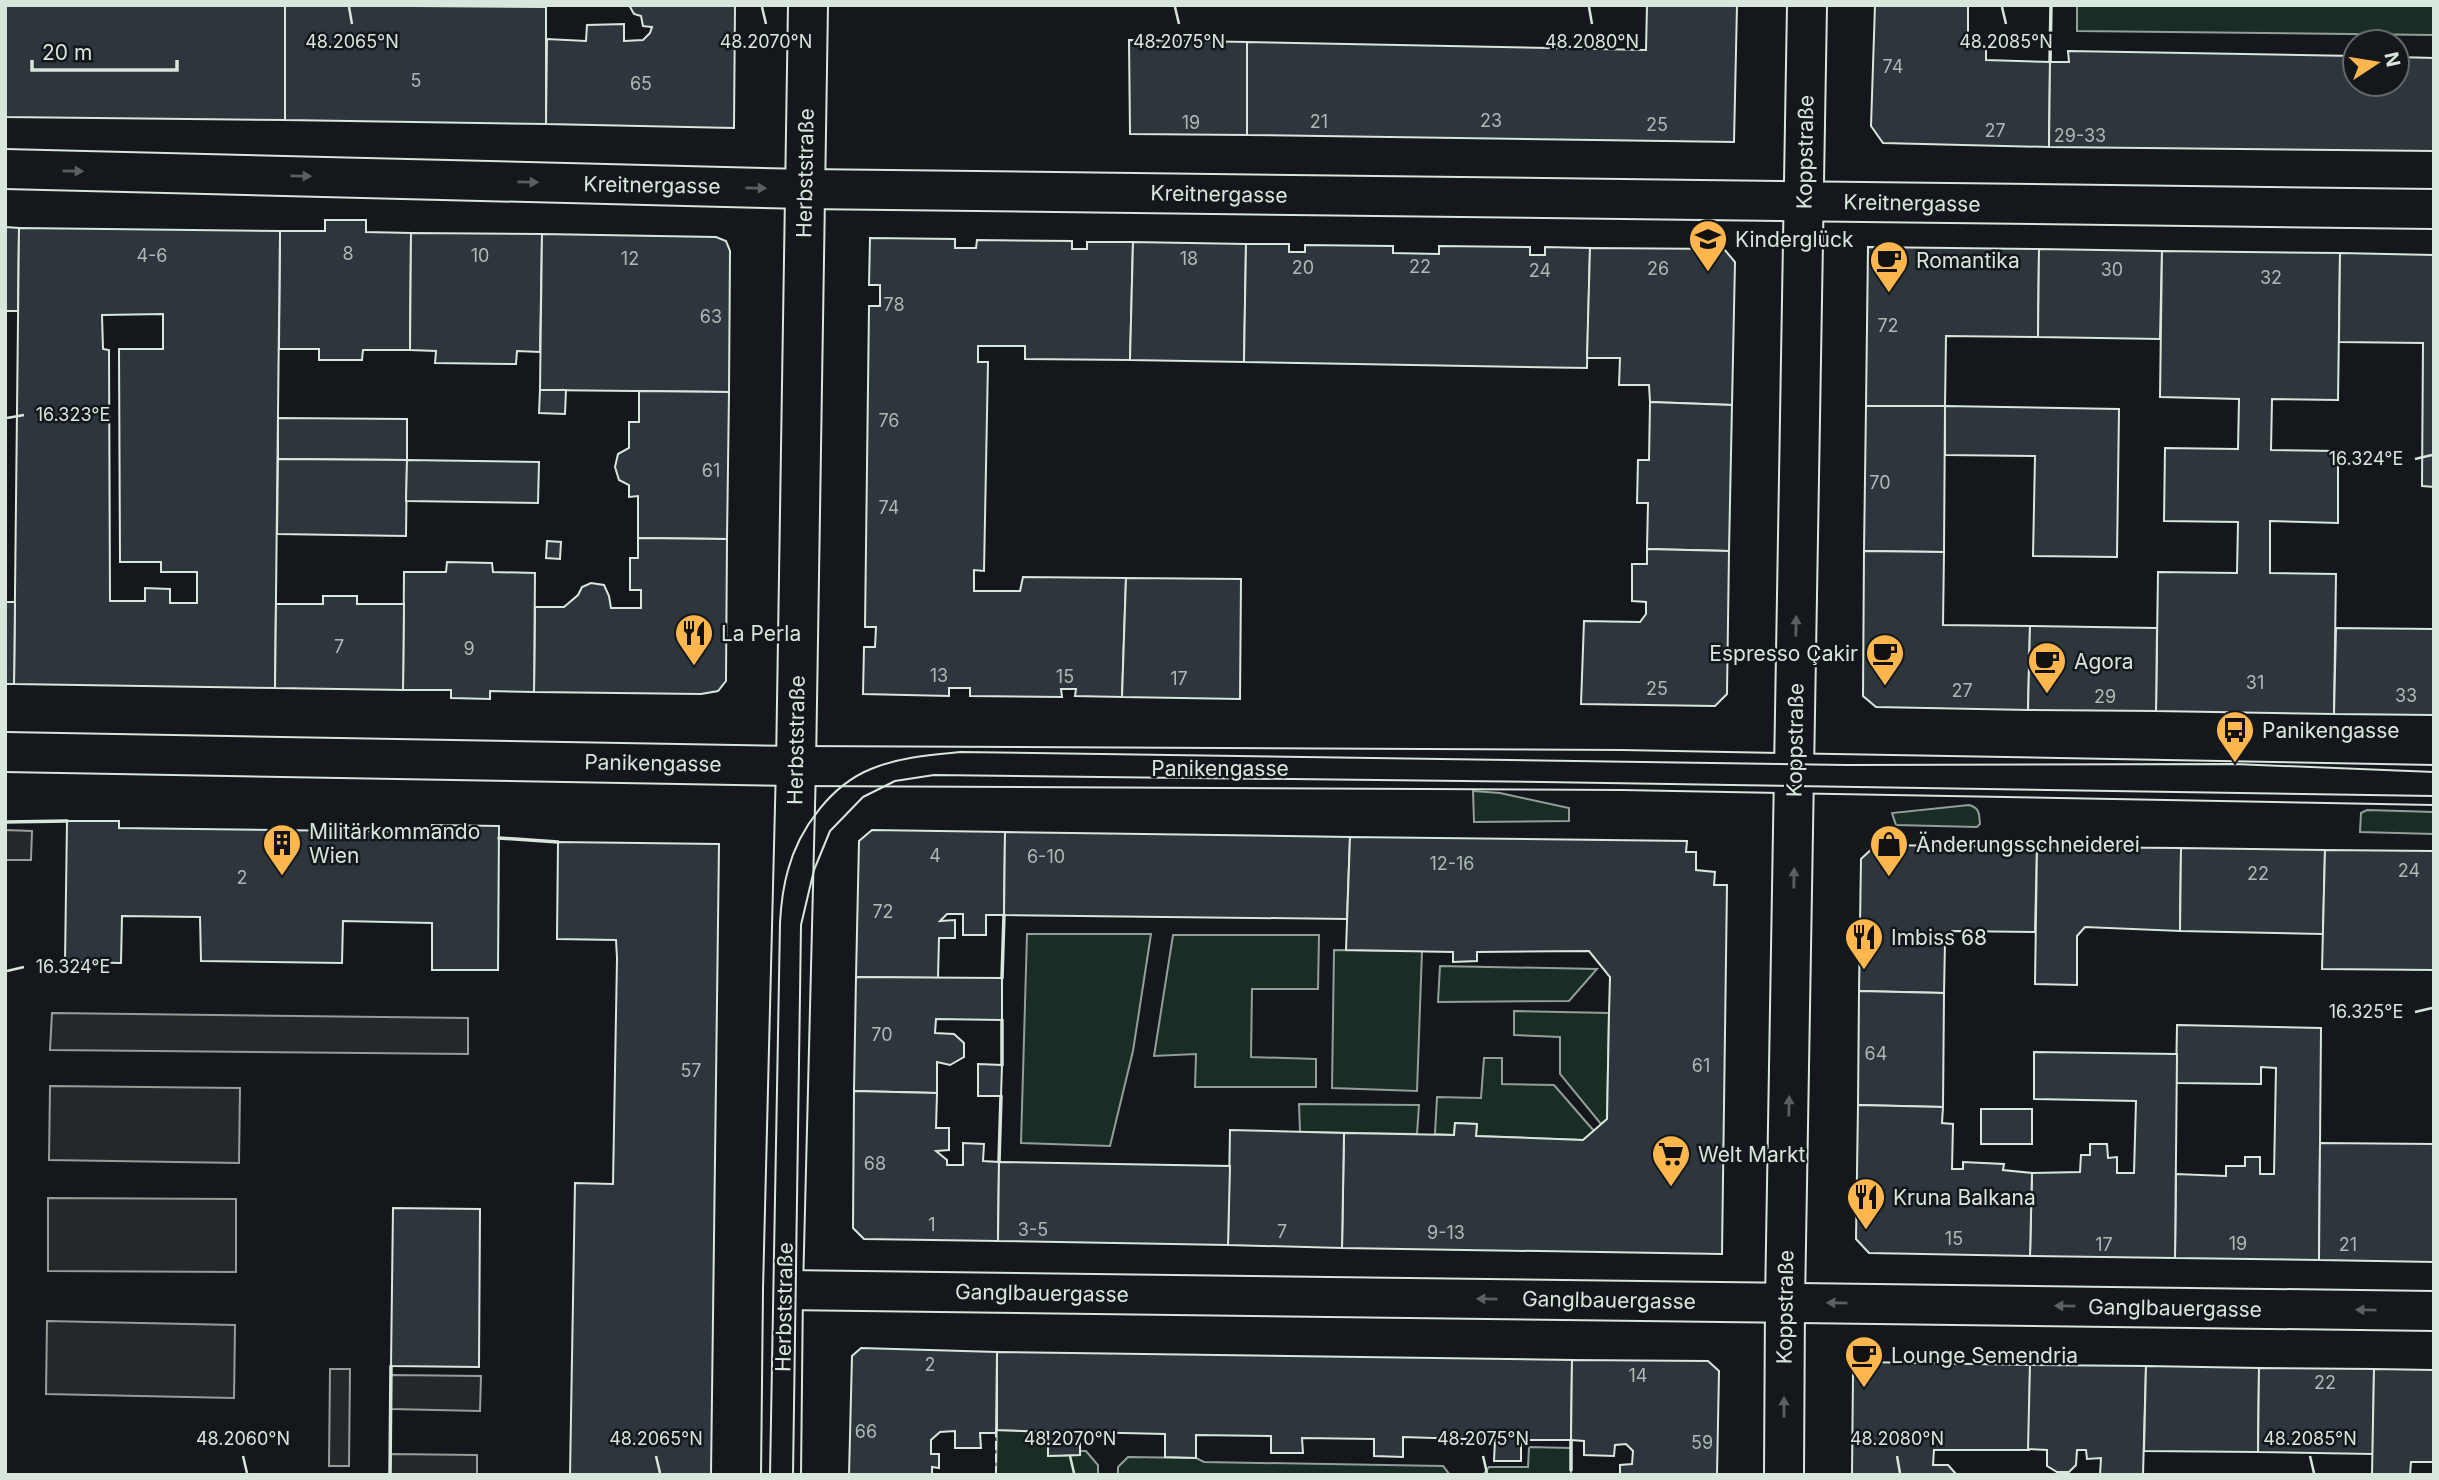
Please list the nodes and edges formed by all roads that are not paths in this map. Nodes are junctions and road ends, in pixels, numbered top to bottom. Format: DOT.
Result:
graph roads {
  1 [pos="808,5"];
  2 [pos="1807,5"];
  3 [pos="5,169"];
  4 [pos="805,189"];
  5 [pos="1805,201"];
  6 [pos="2434,209"];
  7 [pos="5,752"];
  8 [pos="796,766"];
  9 [pos="1793,775"];
  10 [pos="2434,785"];
  11 [pos="783,1290"];
  12 [pos="1785,1303"];
  13 [pos="2434,1311"];
  14 [pos="781,1475"];
  15 [pos="1784,1475"];
  1 -- 4 [label="street, Herbststraße"];
  2 -- 5 [label="street, Koppstraße"];
  3 -- 4 [label="street, Kreitnergasse, one-way"];
  4 -- 5 [label="street, Kreitnergasse"];
  4 -- 8 [label="street, Herbststraße"];
  5 -- 6 [label="street, Kreitnergasse"];
  9 -- 5 [label="street, Koppstraße, one-way"];
  7 -- 8 [label="street, Panikengasse"];
  8 -- 9 [label="street, Panikengasse"];
  8 -- 11 [label="street, Herbststraße"];
  9 -- 10 [label="street, Panikengasse"];
  12 -- 9 [label="street, Koppstraße, one-way"];
  12 -- 11 [label="street, Ganglbauergasse, one-way"];
  11 -- 14 [label="street, Herbststraße"];
  13 -- 12 [label="street, Ganglbauergasse, one-way"];
  15 -- 12 [label="street, Koppstraße, one-way"];
}
